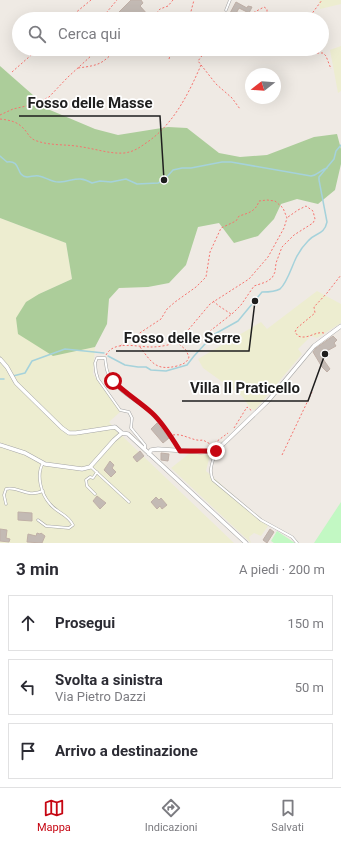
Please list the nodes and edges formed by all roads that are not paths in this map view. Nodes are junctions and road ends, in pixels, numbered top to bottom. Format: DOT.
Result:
graph roads {
  1 [pos="230,0"];
  2 [pos="226,10"];
  3 [pos="341,326"];
  4 [pos="0,359"];
  5 [pos="122,434"];
  6 [pos="0,444"];
  7 [pos="146,451"];
  8 [pos="180,451"];
  9 [pos="216,451"];
  10 [pos="149,454"];
  11 [pos="43,463"];
  12 [pos="90,466"];
  13 [pos="97,472"];
  14 [pos="43,491"];
  15 [pos="95,494"];
  16 [pos="129,502"];
  17 [pos="6,504"];
  18 [pos="38,520"];
  19 [pos="246,543"];
  20 [pos="297,543"];
  1 -- 2 [label="lane"];
  3 -- 9 [label="street"];
  4 -- 5 [label="street"];
  5 -- 7 [label="street"];
  5 -- 12 [label="street"];
  6 -- 11 [label="street"];
  7 -- 8 [label="lane"];
  7 -- 10 [label="street"];
  8 -- 9 [label="street"];
  8 -- 10 [label="street"];
  9 -- 20 [label="lane"];
  10 -- 19 [label="street"];
  11 -- 12 [label="street"];
  11 -- 14 [label="lane"];
  12 -- 13 [label="lane"];
  13 -- 15 [label="lane"];
  13 -- 16 [label="lane"];
  14 -- 17 [label="lane"];
  14 -- 18 [label="lane"];
}
